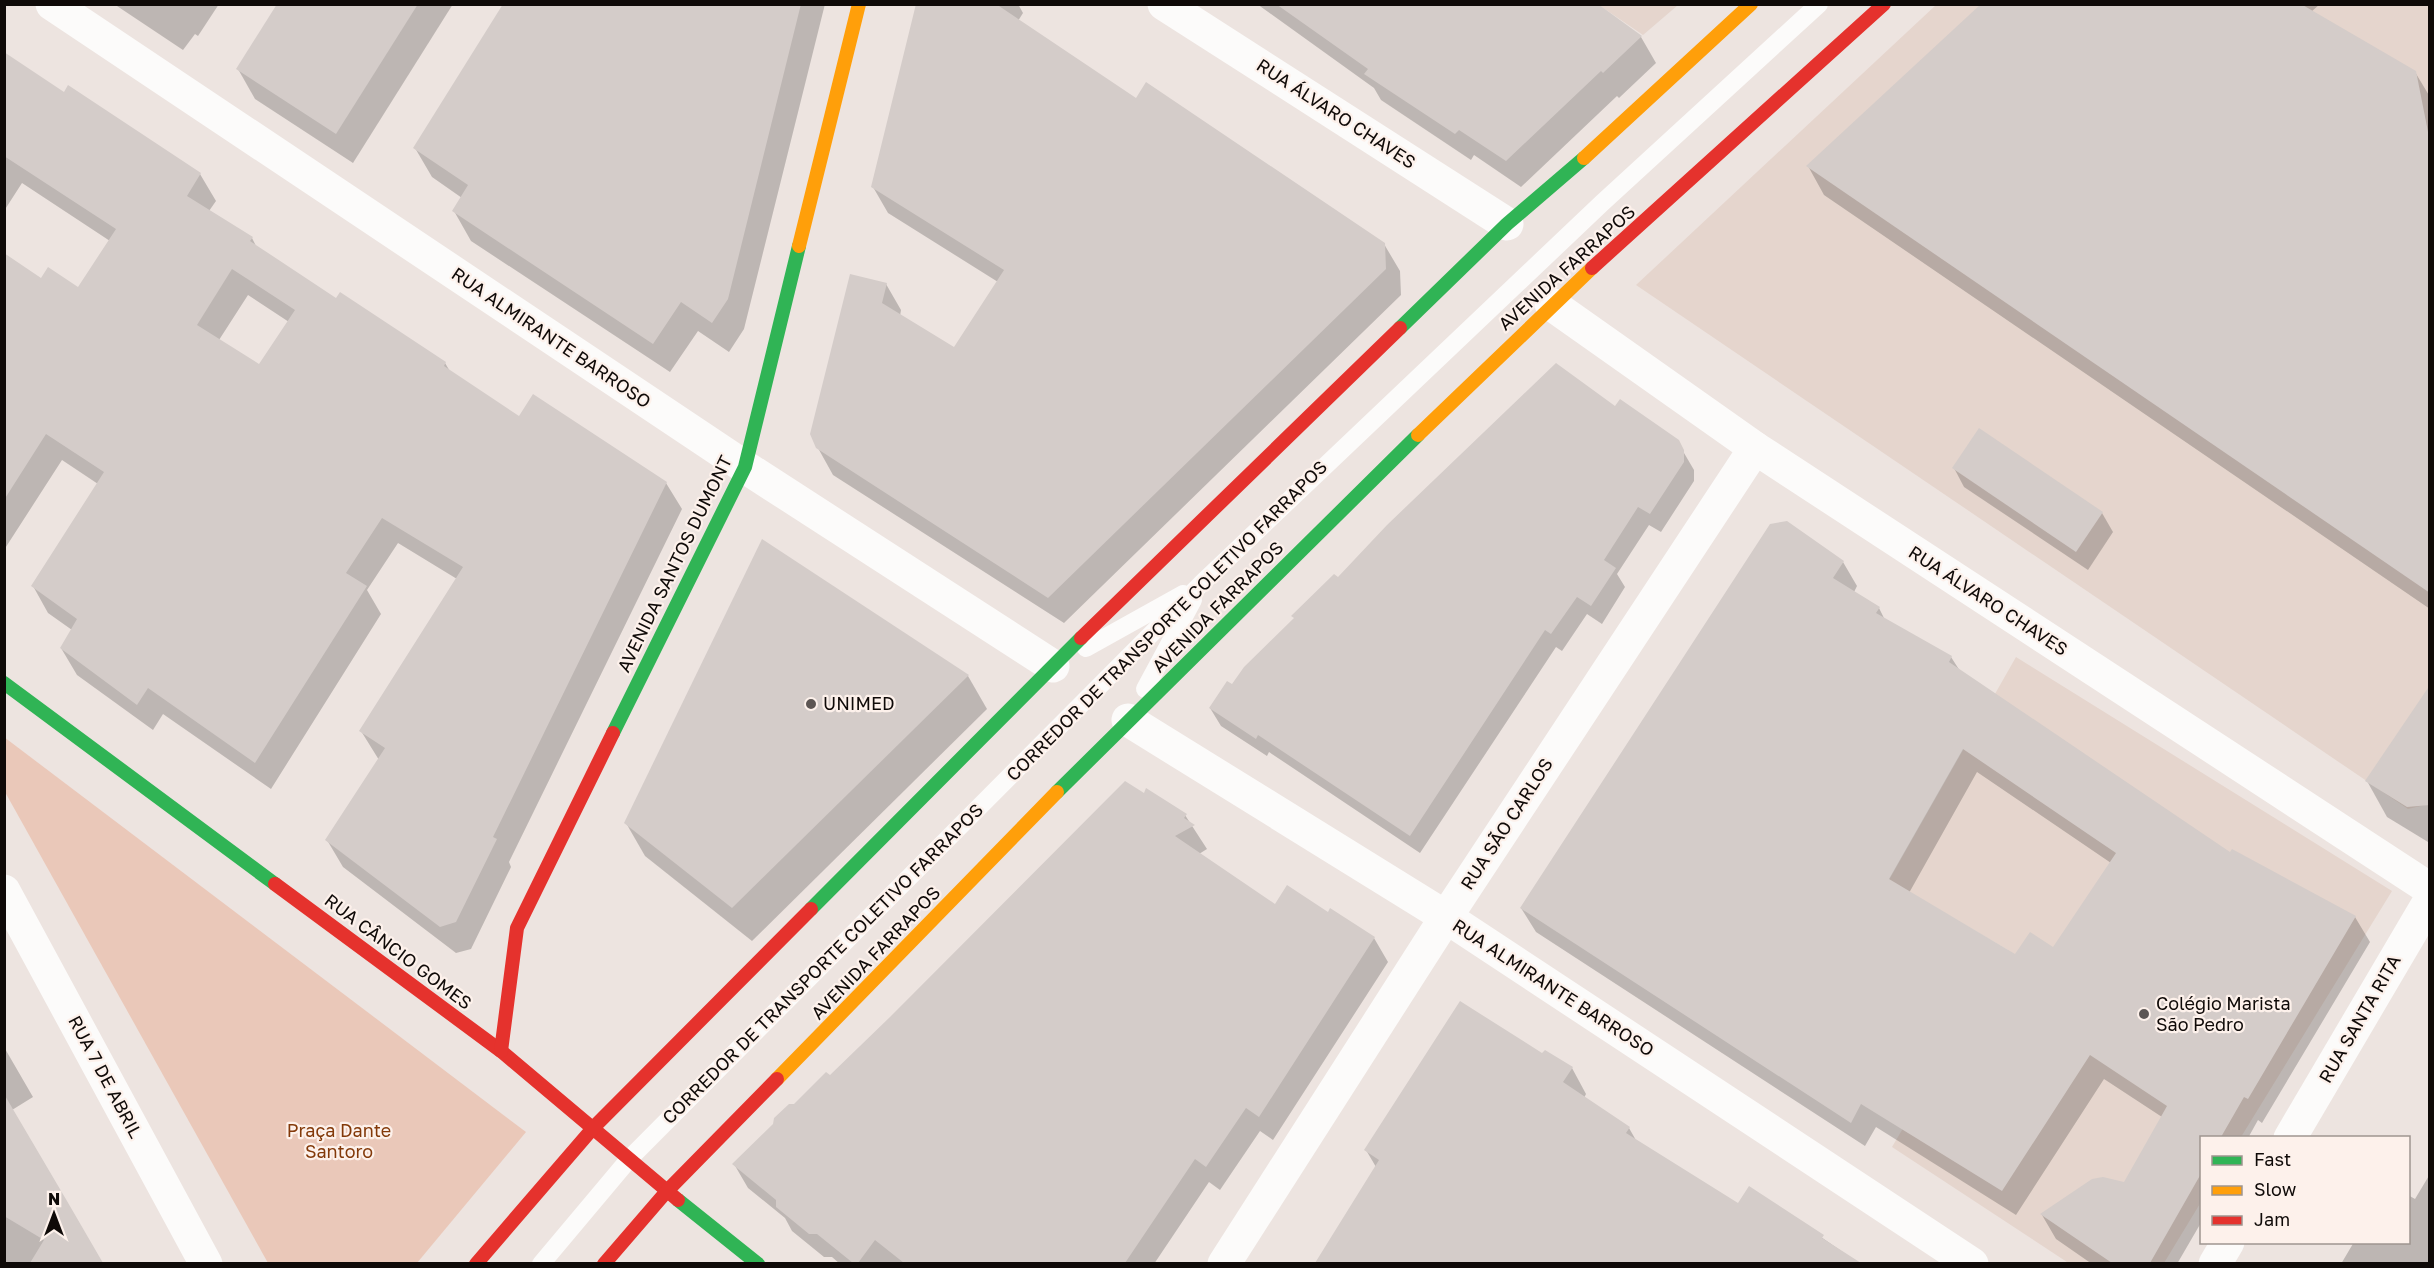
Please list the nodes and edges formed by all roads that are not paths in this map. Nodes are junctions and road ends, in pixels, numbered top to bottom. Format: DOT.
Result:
graph roads {
  1 [pos="52,4"];
  2 [pos="859,4"];
  3 [pos="1164,4"];
  4 [pos="1751,4"];
  5 [pos="1819,4"];
  6 [pos="1884,4"];
  7 [pos="1508,224"];
  8 [pos="1551,304"];
  9 [pos="1755,448"];
  10 [pos="745,467"];
  11 [pos="1202,582"];
  12 [pos="1053,666"];
  13 [pos="4,683"];
  14 [pos="1128,720"];
  15 [pos="2430,889"];
  16 [pos="4,891"];
  17 [pos="2430,900"];
  18 [pos="1446,917"];
  19 [pos="501,1051"];
  20 [pos="594,1127"];
  21 [pos="2291,1136"];
  22 [pos="630,1158"];
  23 [pos="667,1191"];
  24 [pos="2227,1244"];
  25 [pos="206,1263"];
  26 [pos="476,1263"];
  27 [pos="541,1263"];
  28 [pos="604,1263"];
  29 [pos="759,1263"];
  30 [pos="1224,1263"];
  31 [pos="1972,1263"];
  32 [pos="2215,1263"];
  1 -- 10 [label="street, RUA ALMIRANTE BARROSO"];
  2 -- 10 [label="main road, AVENIDA SANTOS DUMONT"];
  3 -- 7 [label="street, RUA ÁLVARO CHAVES"];
  4 -- 7 [label="main road"];
  5 -- 11 [label="lane, CORREDOR DE TRANSPORTE COLETIVO FARRAPOS"];
  6 -- 8 [label="main road, AVENIDA FARRAPOS"];
  7 -- 12 [label="main road"];
  8 -- 9 [label="street, RUA ÁLVARO CHAVES"];
  8 -- 14 [label="main road, AVENIDA FARRAPOS"];
  9 -- 15 [label="street, RUA ÁLVARO CHAVES"];
  9 -- 18 [label="street, RUA SÃO CARLOS"];
  10 -- 12 [label="street, RUA ALMIRANTE BARROSO"];
  10 -- 19 [label="main road, AVENIDA SANTOS DUMONT"];
  11 -- 12 [label="lane"];
  11 -- 14 [label="lane"];
  11 -- 22 [label="lane, CORREDOR DE TRANSPORTE COLETIVO FARRAPOS"];
  12 -- 20 [label="main road"];
  13 -- 19 [label="main road, RUA CÂNCIO GOMES"];
  14 -- 18 [label="street, RUA ALMIRANTE BARROSO"];
  14 -- 23 [label="main road, AVENIDA FARRAPOS"];
  16 -- 25 [label="street, RUA 7 DE ABRIL"];
  17 -- 21 [label="street, RUA SANTA RITA"];
  18 -- 30 [label="street, RUA SÃO CARLOS"];
  18 -- 31 [label="street, RUA ALMIRANTE BARROSO"];
  19 -- 20 [label="main road, RUA CÂNCIO GOMES"];
  20 -- 22 [label="main road, RUA CÂNCIO GOMES"];
  20 -- 26 [label="main road"];
  22 -- 23 [label="main road, RUA CÂNCIO GOMES"];
  22 -- 27 [label="lane, CORREDOR DE TRANSPORTE COLETIVO FARRAPOS"];
  23 -- 28 [label="main road, AVENIDA FARRAPOS"];
  23 -- 29 [label="main road, RUA CÂNCIO GOMES"];
  24 -- 32 [label="street"];
}
